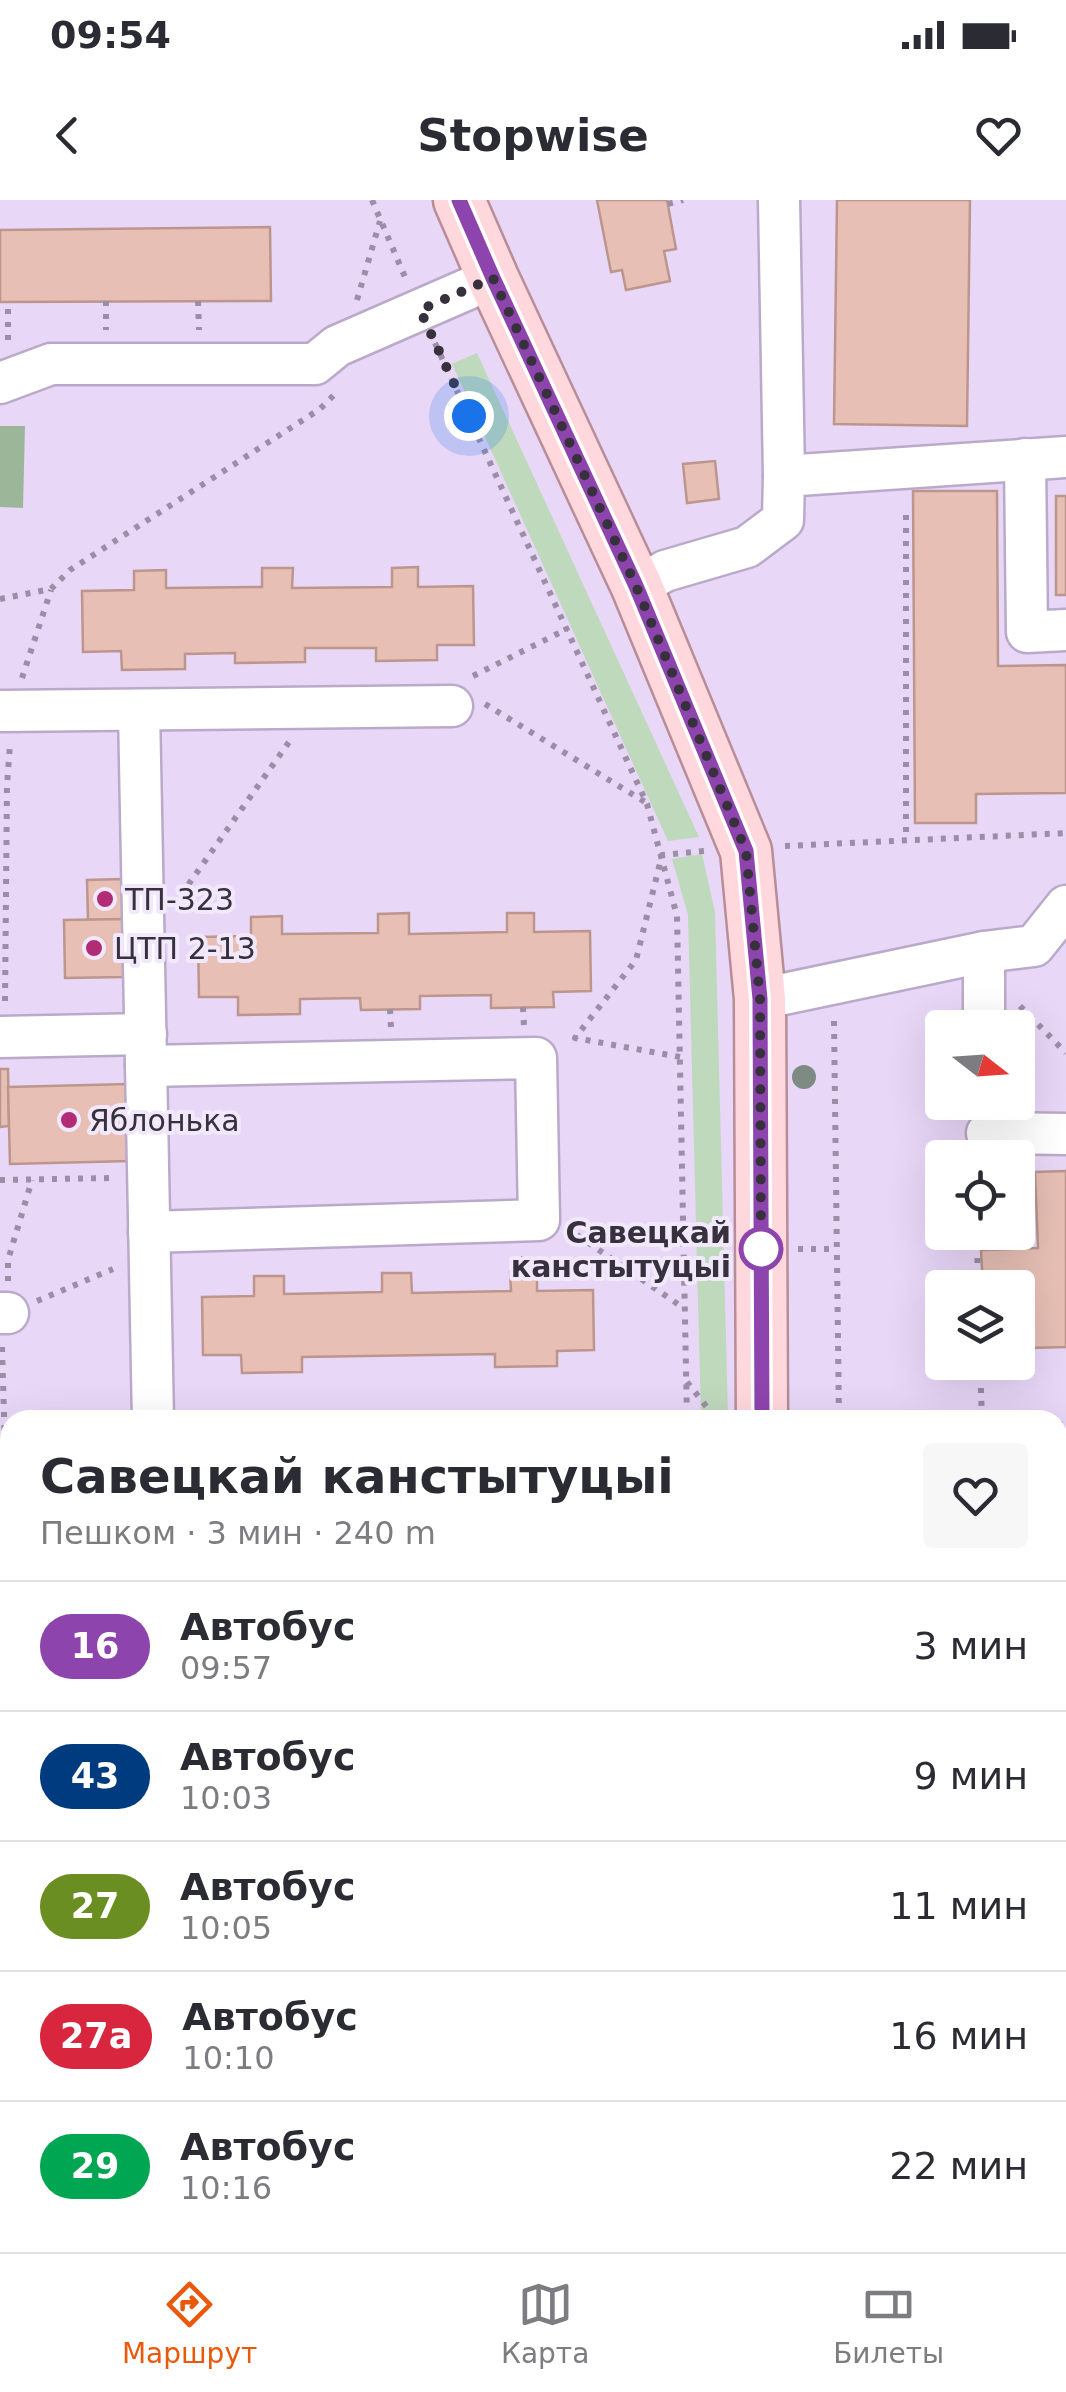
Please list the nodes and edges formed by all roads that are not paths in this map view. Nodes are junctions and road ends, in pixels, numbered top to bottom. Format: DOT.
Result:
graph roads {
  1 [pos="459,200"];
  2 [pos="779,200"];
  3 [pos="493,278"];
  4 [pos="0,383"];
  5 [pos="1066,457"];
  6 [pos="1024,459"];
  7 [pos="784,476"];
  8 [pos="636,586"];
  9 [pos="1066,630"];
  10 [pos="464,693"];
  11 [pos="3,710"];
  12 [pos="139,710"];
  13 [pos="1066,906"];
  14 [pos="1050,950"];
  15 [pos="984,961"];
  16 [pos="760,999"];
  17 [pos="984,1010"];
  18 [pos="2,1037"];
  19 [pos="146,1050"];
  20 [pos="986,1131"];
  21 [pos="1066,1134"];
  22 [pos="149,1243"];
  23 [pos="153,1410"];
  24 [pos="762,1410"];
  1 -- 3 [label="main road"];
  2 -- 7 [label="lane"];
  3 -- 4 [label="lane"];
  3 -- 8 [label="main road"];
  5 -- 6 [label="lane"];
  6 -- 7 [label="lane"];
  6 -- 9 [label="lane"];
  7 -- 8 [label="lane"];
  8 -- 16 [label="main road"];
  10 -- 12 [label="lane"];
  11 -- 12 [label="lane"];
  12 -- 19 [label="lane"];
  13 -- 14 [label="lane"];
  14 -- 15 [label="lane"];
  15 -- 16 [label="lane"];
  15 -- 17 [label="lane"];
  16 -- 24 [label="main road"];
  18 -- 19 [label="lane"];
  19 -- 22 [label="lane"];
  19 -- 22 [label="lane"];
  20 -- 21 [label="lane"];
  22 -- 23 [label="lane"];
}
